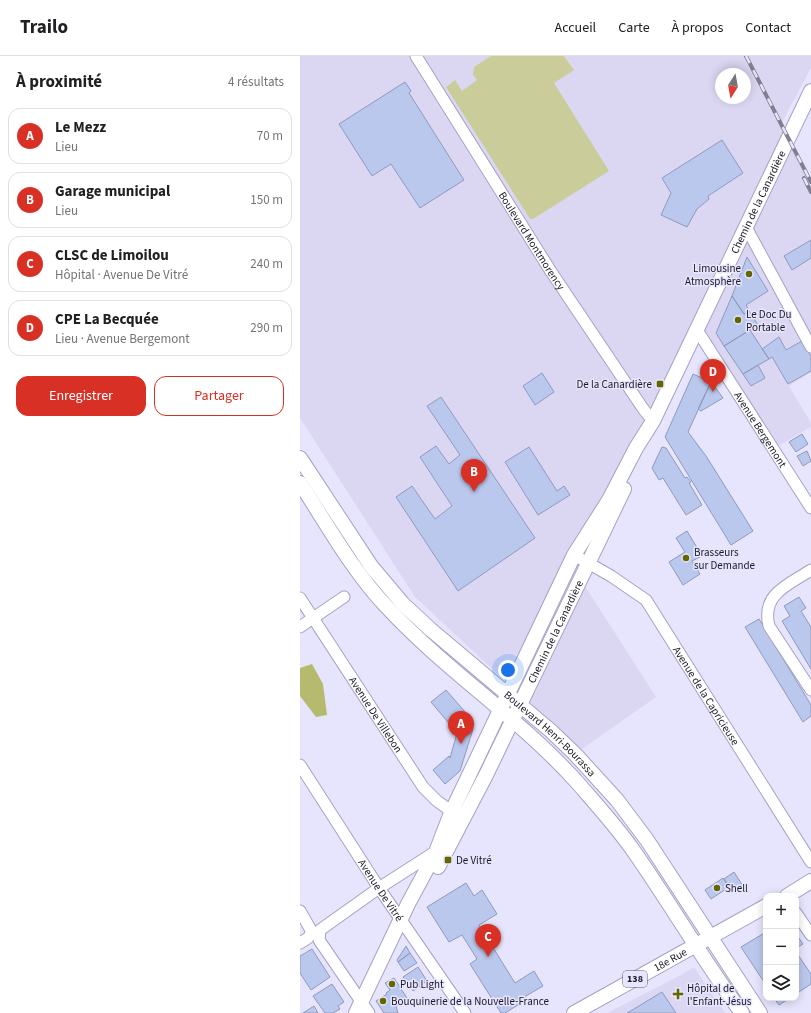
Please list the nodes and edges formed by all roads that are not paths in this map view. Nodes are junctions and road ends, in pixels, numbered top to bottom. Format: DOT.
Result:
graph roads {
  1 [pos="416,56"];
  2 [pos="811,92"];
  3 [pos="746,227"];
  4 [pos="697,330"];
  5 [pos="811,347"];
  6 [pos="653,421"];
  7 [pos="300,458"];
  8 [pos="300,483"];
  9 [pos="811,508"];
  10 [pos="574,556"];
  11 [pos="589,563"];
  12 [pos="811,570"];
  13 [pos="344,597"];
  14 [pos="300,598"];
  15 [pos="312,619"];
  16 [pos="300,627"];
  17 [pos="811,690"];
  18 [pos="508,693"];
  19 [pos="520,704"];
  20 [pos="500,709"];
  21 [pos="513,719"];
  22 [pos="300,765"];
  23 [pos="304,779"];
  24 [pos="451,812"];
  25 [pos="464,820"];
  26 [pos="436,852"];
  27 [pos="811,862"];
  28 [pos="811,881"];
  29 [pos="379,888"];
  30 [pos="792,893"];
  31 [pos="763,908"];
  32 [pos="300,911"];
  33 [pos="799,917"];
  34 [pos="401,920"];
  35 [pos="315,933"];
  36 [pos="811,935"];
  37 [pos="710,938"];
  38 [pos="300,943"];
  39 [pos="697,945"];
  40 [pos="362,1009"];
  41 [pos="465,1013"];
  42 [pos="574,1013"];
  43 [pos="742,1013"];
  44 [pos="760,1013"];
  1 -- 6 [label="street, Boulevard Montmorency"];
  2 -- 3 [label="main road, Chemin de la Canardière"];
  3 -- 4 [label="main road, Chemin de la Canardière"];
  3 -- 5 [label="street"];
  4 -- 6 [label="main road, Chemin de la Canardière"];
  4 -- 9 [label="street, Avenue Bergemont"];
  6 -- 10 [label="main road, Chemin de la Canardière"];
  6 -- 11 [label="main road, Chemin de la Canardière"];
  7 -- 18 [label="main road, Boulevard Henri-Bourassa"];
  8 -- 20 [label="main road, Boulevard Henri-Bourassa"];
  10 -- 11 [label="street, Avenue de la Capricieuse"];
  10 -- 18 [label="main road, Chemin de la Canardière"];
  11 -- 19 [label="main road, Chemin de la Canardière"];
  11 -- 27 [label="street, Avenue de la Capricieuse"];
  12 -- 17 [label="street"];
  13 -- 15 [label="street"];
  14 -- 15 [label="street, Avenue De Villebon"];
  15 -- 16 [label="street"];
  15 -- 24 [label="street, Avenue De Villebon"];
  18 -- 19 [label="main road, Boulevard Henri-Bourassa"];
  18 -- 20 [label="main road, Chemin de la Canardière"];
  19 -- 21 [label="main road, Chemin de la Canardière"];
  19 -- 37 [label="main road, Boulevard Henri-Bourassa"];
  20 -- 21 [label="main road, Boulevard Henri-Bourassa"];
  20 -- 24 [label="main road, Chemin de la Canardière"];
  21 -- 25 [label="main road, Chemin de la Canardière"];
  21 -- 39 [label="main road, Boulevard Henri-Bourassa"];
  22 -- 23 [label="street, Avenue De Vitré"];
  23 -- 29 [label="street, Avenue De Vitré"];
  24 -- 25 [label="street, Avenue De Villebon"];
  24 -- 26 [label="main road, Chemin de la Canardière"];
  25 -- 34 [label="main road, Chemin de la Canardière"];
  26 -- 29 [label="street"];
  26 -- 34 [label="main road, Chemin de la Canardière"];
  28 -- 30 [label="main road"];
  29 -- 34 [label="street, Avenue De Vitré"];
  29 -- 35 [label="street"];
  31 -- 37 [label="main road, 18e Rue / 138"];
  32 -- 35 [label="street"];
  33 -- 36 [label="street"];
  34 -- 40 [label="main road, Chemin de la Canardière"];
  34 -- 41 [label="street, Avenue De Vitré"];
  35 -- 38 [label="street"];
  35 -- 40 [label="street"];
  37 -- 39 [label="main road, 18e Rue / 138"];
  37 -- 44 [label="main road, Boulevard Henri-Bourassa"];
  39 -- 42 [label="main road, 18e Rue / 138"];
  39 -- 43 [label="main road, Boulevard Henri-Bourassa"];
}
